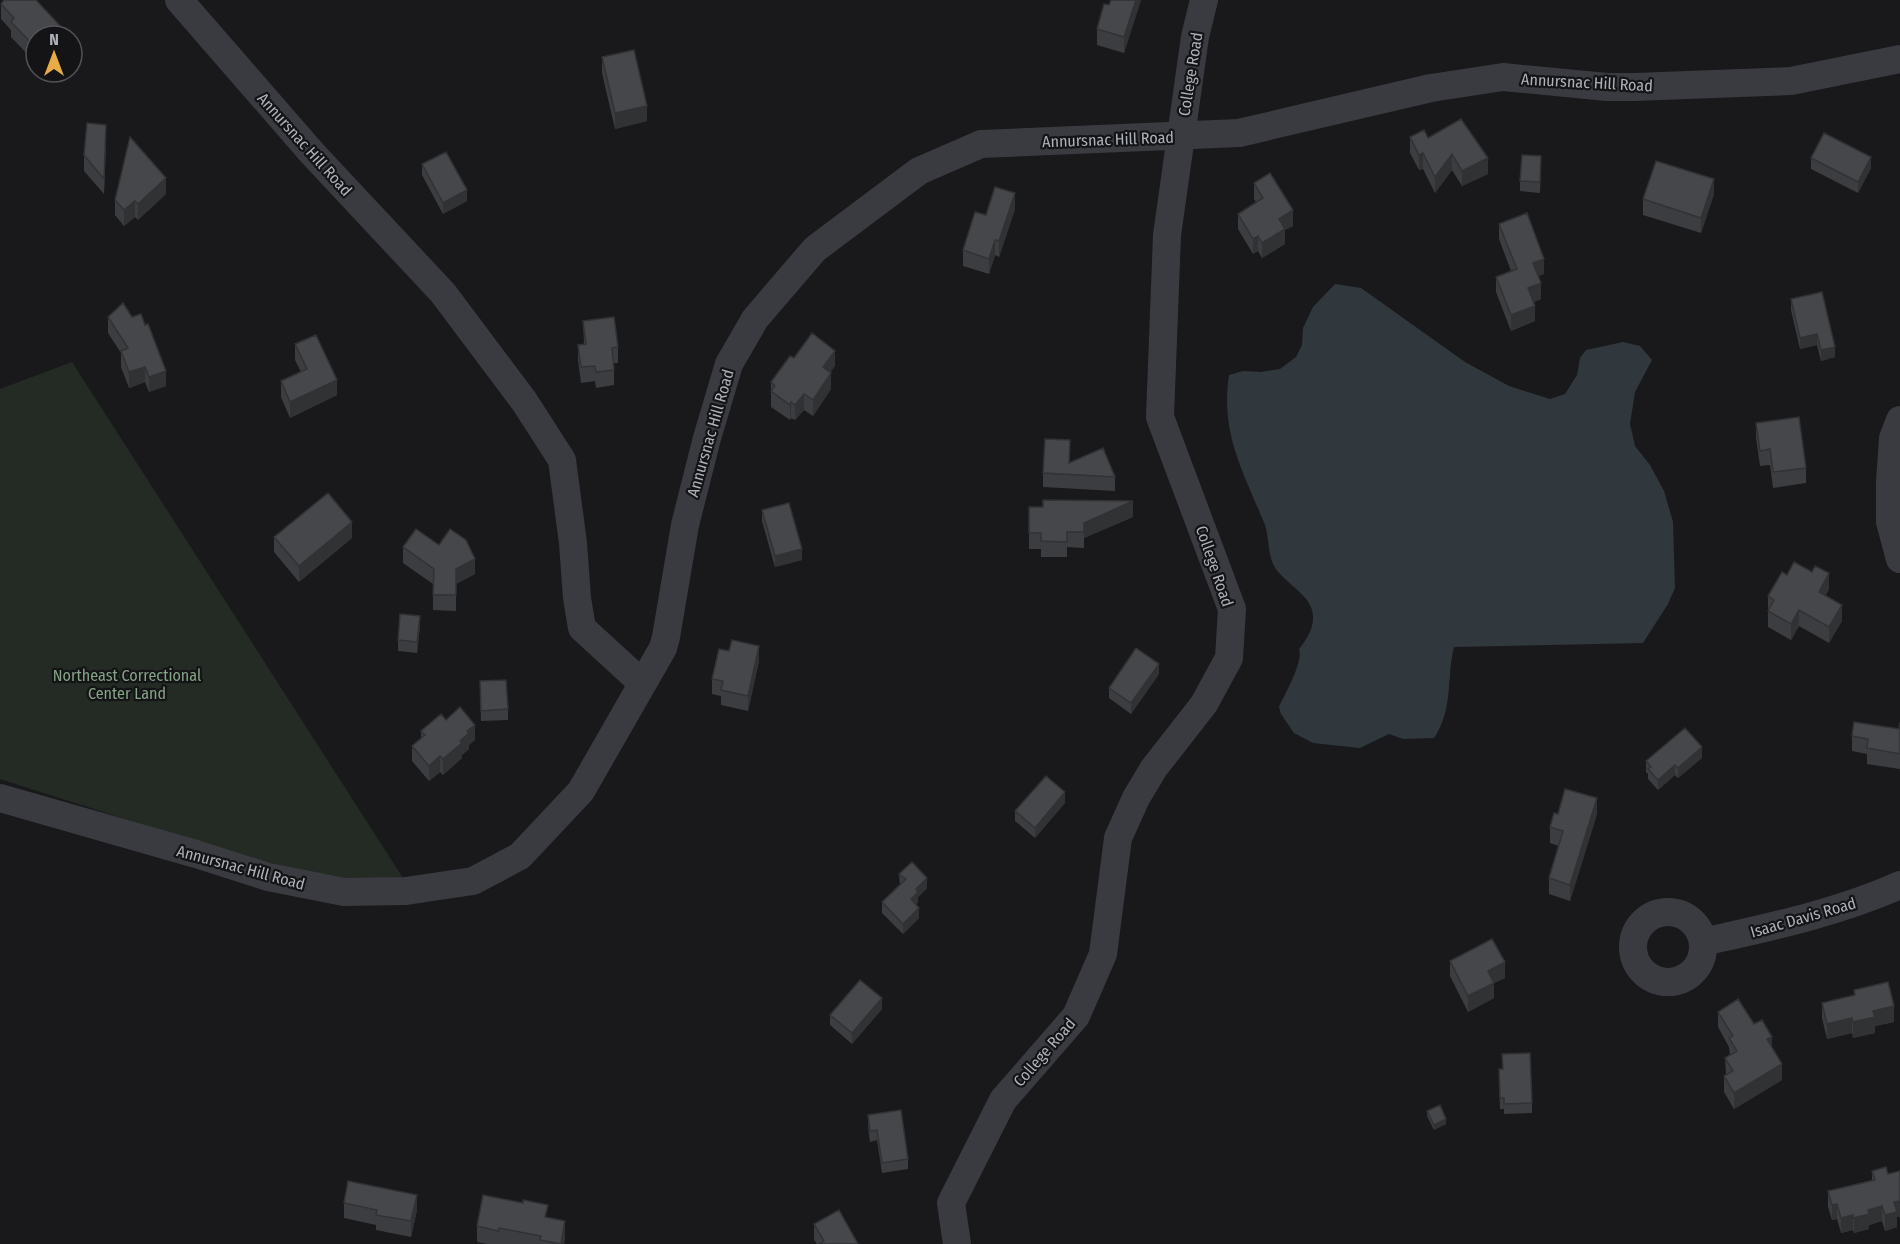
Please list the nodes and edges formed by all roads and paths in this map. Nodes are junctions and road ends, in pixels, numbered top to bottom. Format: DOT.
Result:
graph roads {
  1 [pos="179,0"];
  2 [pos="1204,0"];
  3 [pos="1900,58"];
  4 [pos="1181,136"];
  5 [pos="1900,420"];
  6 [pos="1900,559"];
  7 [pos="642,683"];
  8 [pos="0,798"];
  9 [pos="1900,885"];
  10 [pos="1703,942"];
  11 [pos="957,1244"];
  1 -- 7 [label="street, Annursnac Hill Road"];
  2 -- 4 [label="street, College Road"];
  3 -- 4 [label="street, Annursnac Hill Road"];
  4 -- 7 [label="street, Annursnac Hill Road"];
  4 -- 11 [label="street, College Road"];
  5 -- 6 [label="street"];
  7 -- 8 [label="street, Annursnac Hill Road"];
  9 -- 10 [label="street, Isaac Davis Road"];
}
